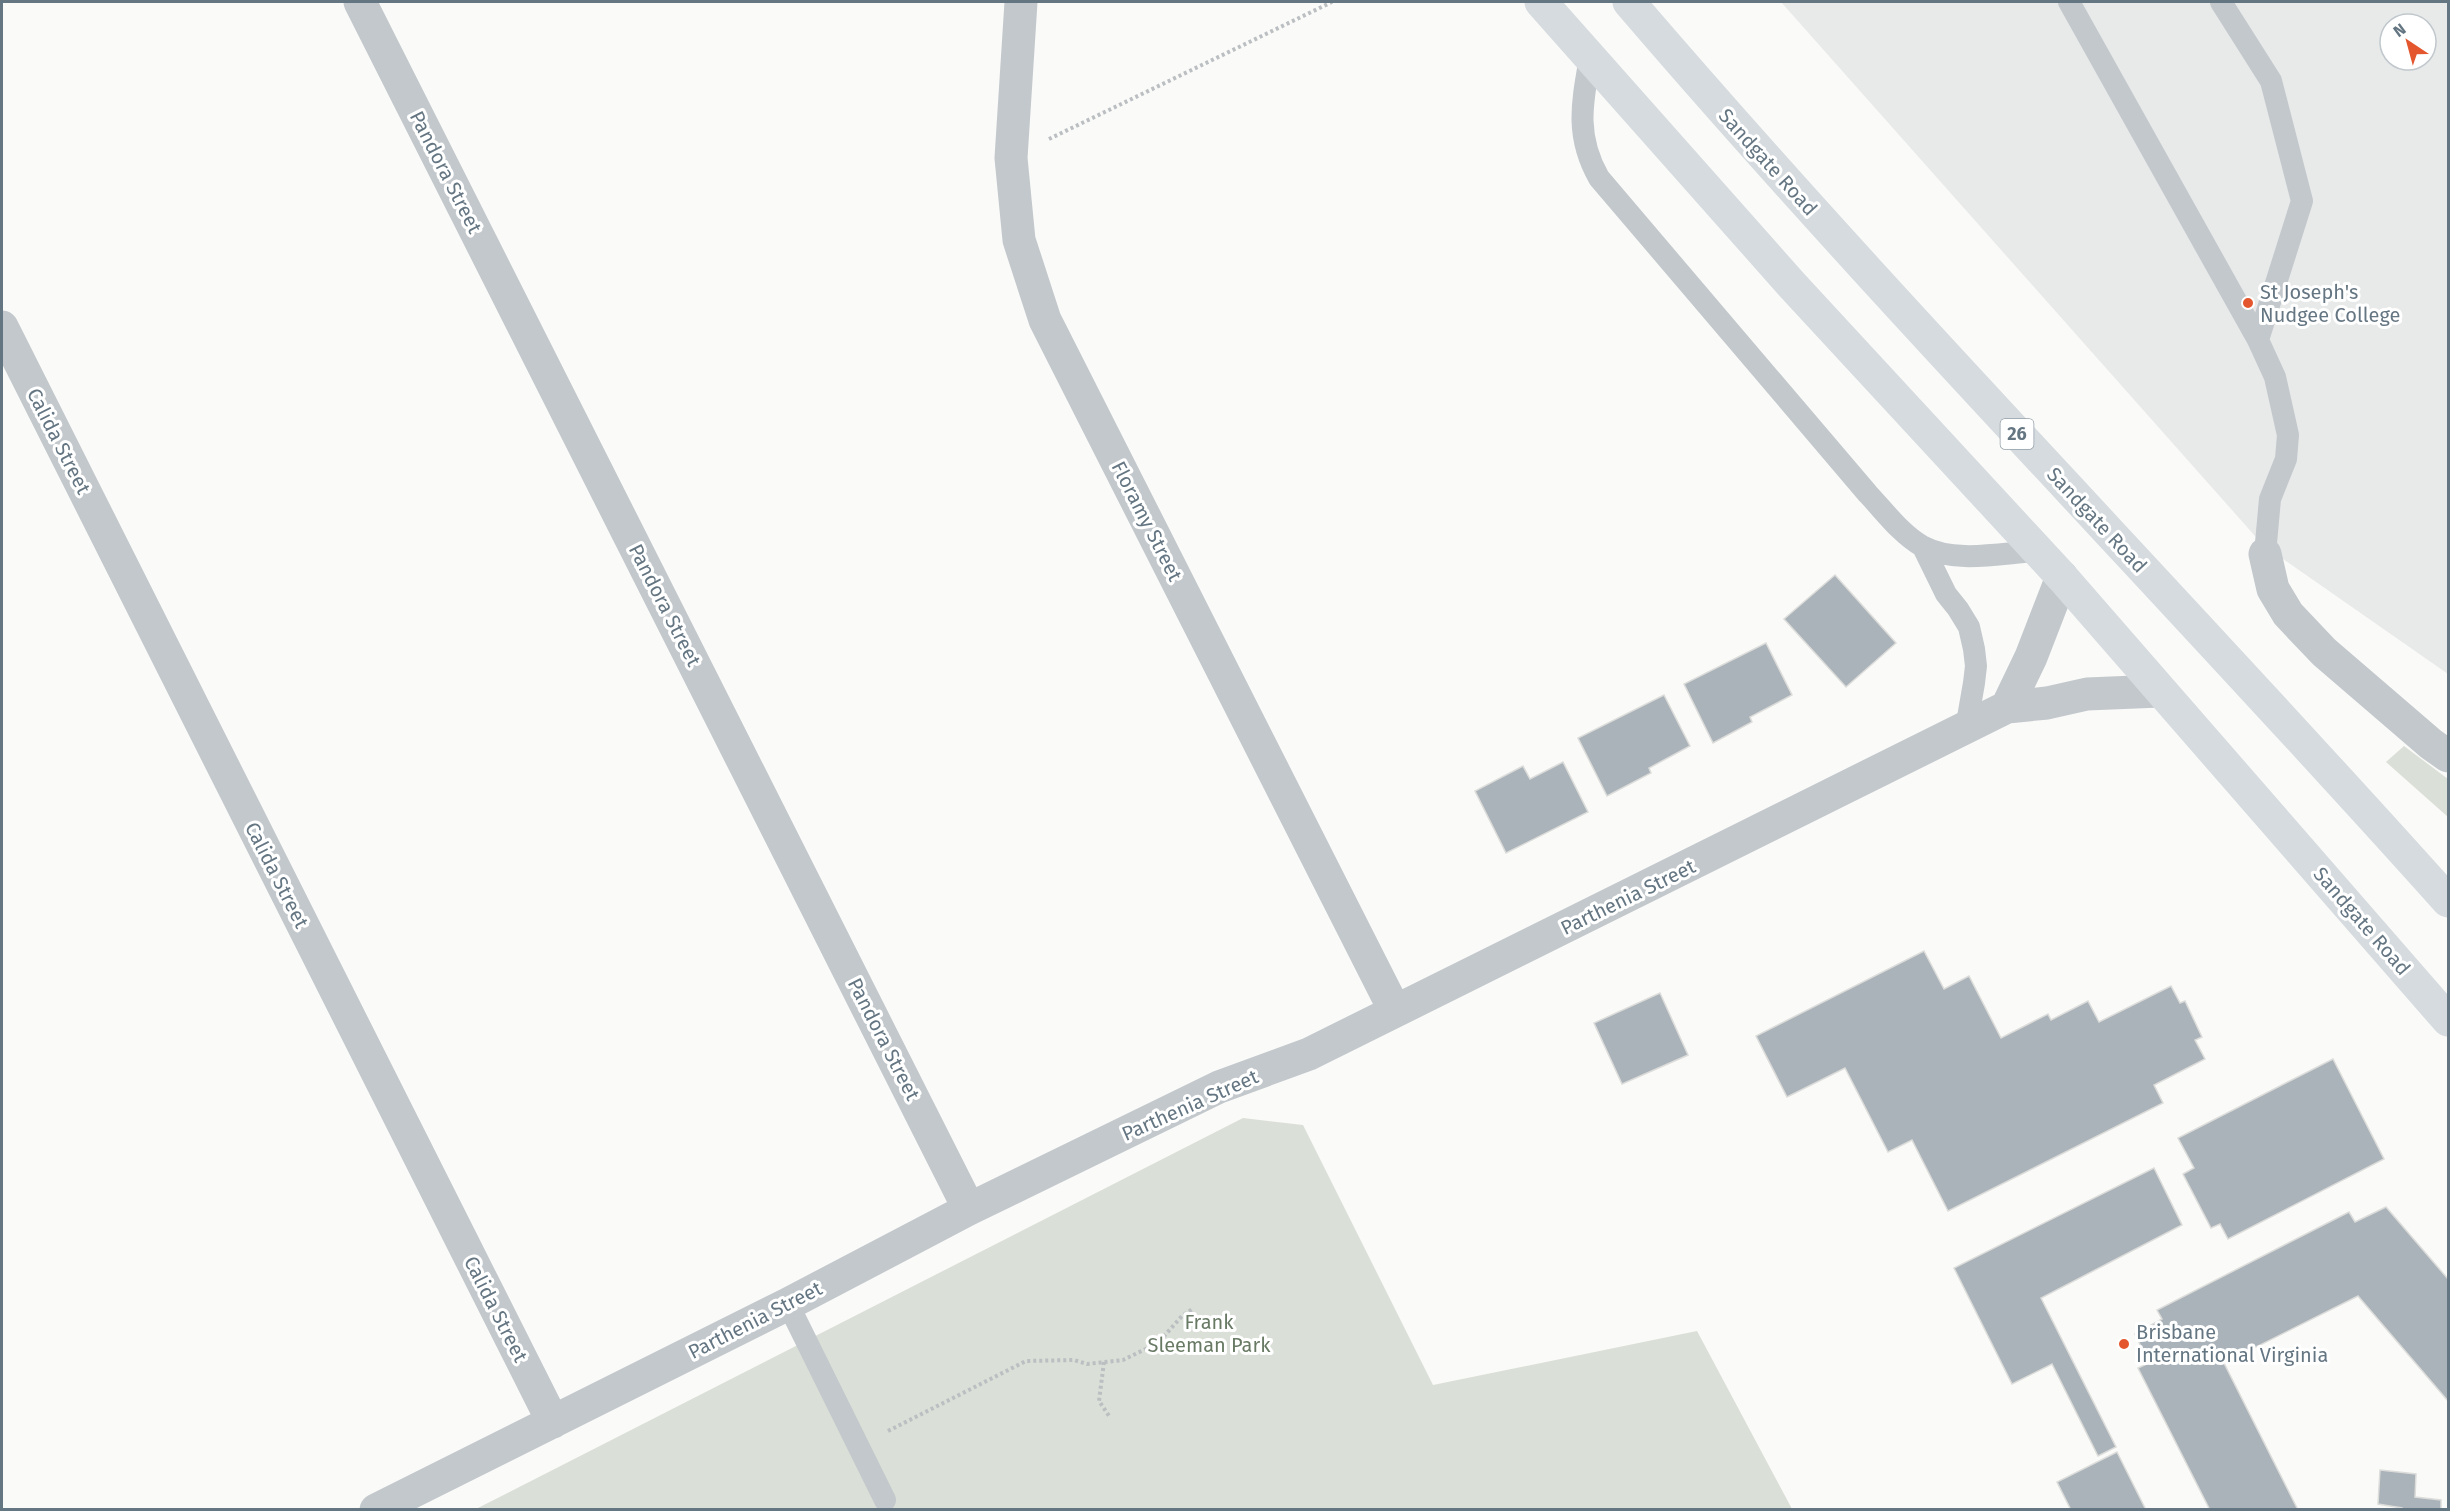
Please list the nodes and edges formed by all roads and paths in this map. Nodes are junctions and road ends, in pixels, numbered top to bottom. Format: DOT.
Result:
graph roads {
  1 [pos="360,2"];
  2 [pos="1021,2"];
  3 [pos="1332,2"];
  4 [pos="1541,2"];
  5 [pos="1629,2"];
  6 [pos="2069,2"];
  7 [pos="2221,2"];
  8 [pos="1590,58"];
  9 [pos="1011,158"];
  10 [pos="2,327"];
  11 [pos="2258,340"];
  12 [pos="1923,547"];
  13 [pos="2037,551"];
  14 [pos="2265,554"];
  15 [pos="2062,577"];
  16 [pos="2160,691"];
  17 [pos="2007,707"];
  18 [pos="1966,729"];
  19 [pos="2448,756"];
  20 [pos="2448,901"];
  21 [pos="1395,1011"];
  22 [pos="2448,1020"];
  23 [pos="969,1209"];
  24 [pos="788,1304"];
  25 [pos="1194,1308"];
  26 [pos="1104,1362"];
  27 [pos="1109,1416"];
  28 [pos="553,1422"];
  29 [pos="852,1433"];
  30 [pos="885,1500"];
  31 [pos="376,1509"];
  1 -- 23 [label="street, Pandora Street"];
  2 -- 9 [label="street, Floramy Street"];
  3 -- 9 [label="path"];
  4 -- 8 [label="highway, Sandgate Road"];
  5 -- 20 [label="highway, Sandgate Road / 26"];
  6 -- 11 [label="lane"];
  7 -- 11 [label="lane"];
  8 -- 12 [label="lane"];
  8 -- 13 [label="highway, Sandgate Road"];
  9 -- 21 [label="street, Floramy Street"];
  10 -- 28 [label="street, Calida Street"];
  11 -- 14 [label="lane"];
  12 -- 13 [label="lane"];
  12 -- 18 [label="lane"];
  13 -- 15 [label="highway, Sandgate Road"];
  14 -- 19 [label="street"];
  15 -- 16 [label="highway, Sandgate Road"];
  15 -- 17 [label="street"];
  16 -- 17 [label="street, Parthenia Street"];
  16 -- 22 [label="highway, Sandgate Road"];
  17 -- 18 [label="street, Parthenia Street"];
  18 -- 21 [label="street, Parthenia Street"];
  21 -- 23 [label="street, Parthenia Street"];
  23 -- 24 [label="street, Parthenia Street"];
  24 -- 28 [label="street, Parthenia Street"];
  24 -- 29 [label="lane"];
  25 -- 26 [label="path"];
  26 -- 27 [label="path"];
  26 -- 29 [label="path"];
  28 -- 31 [label="street, Parthenia Street"];
  29 -- 30 [label="lane"];
}
